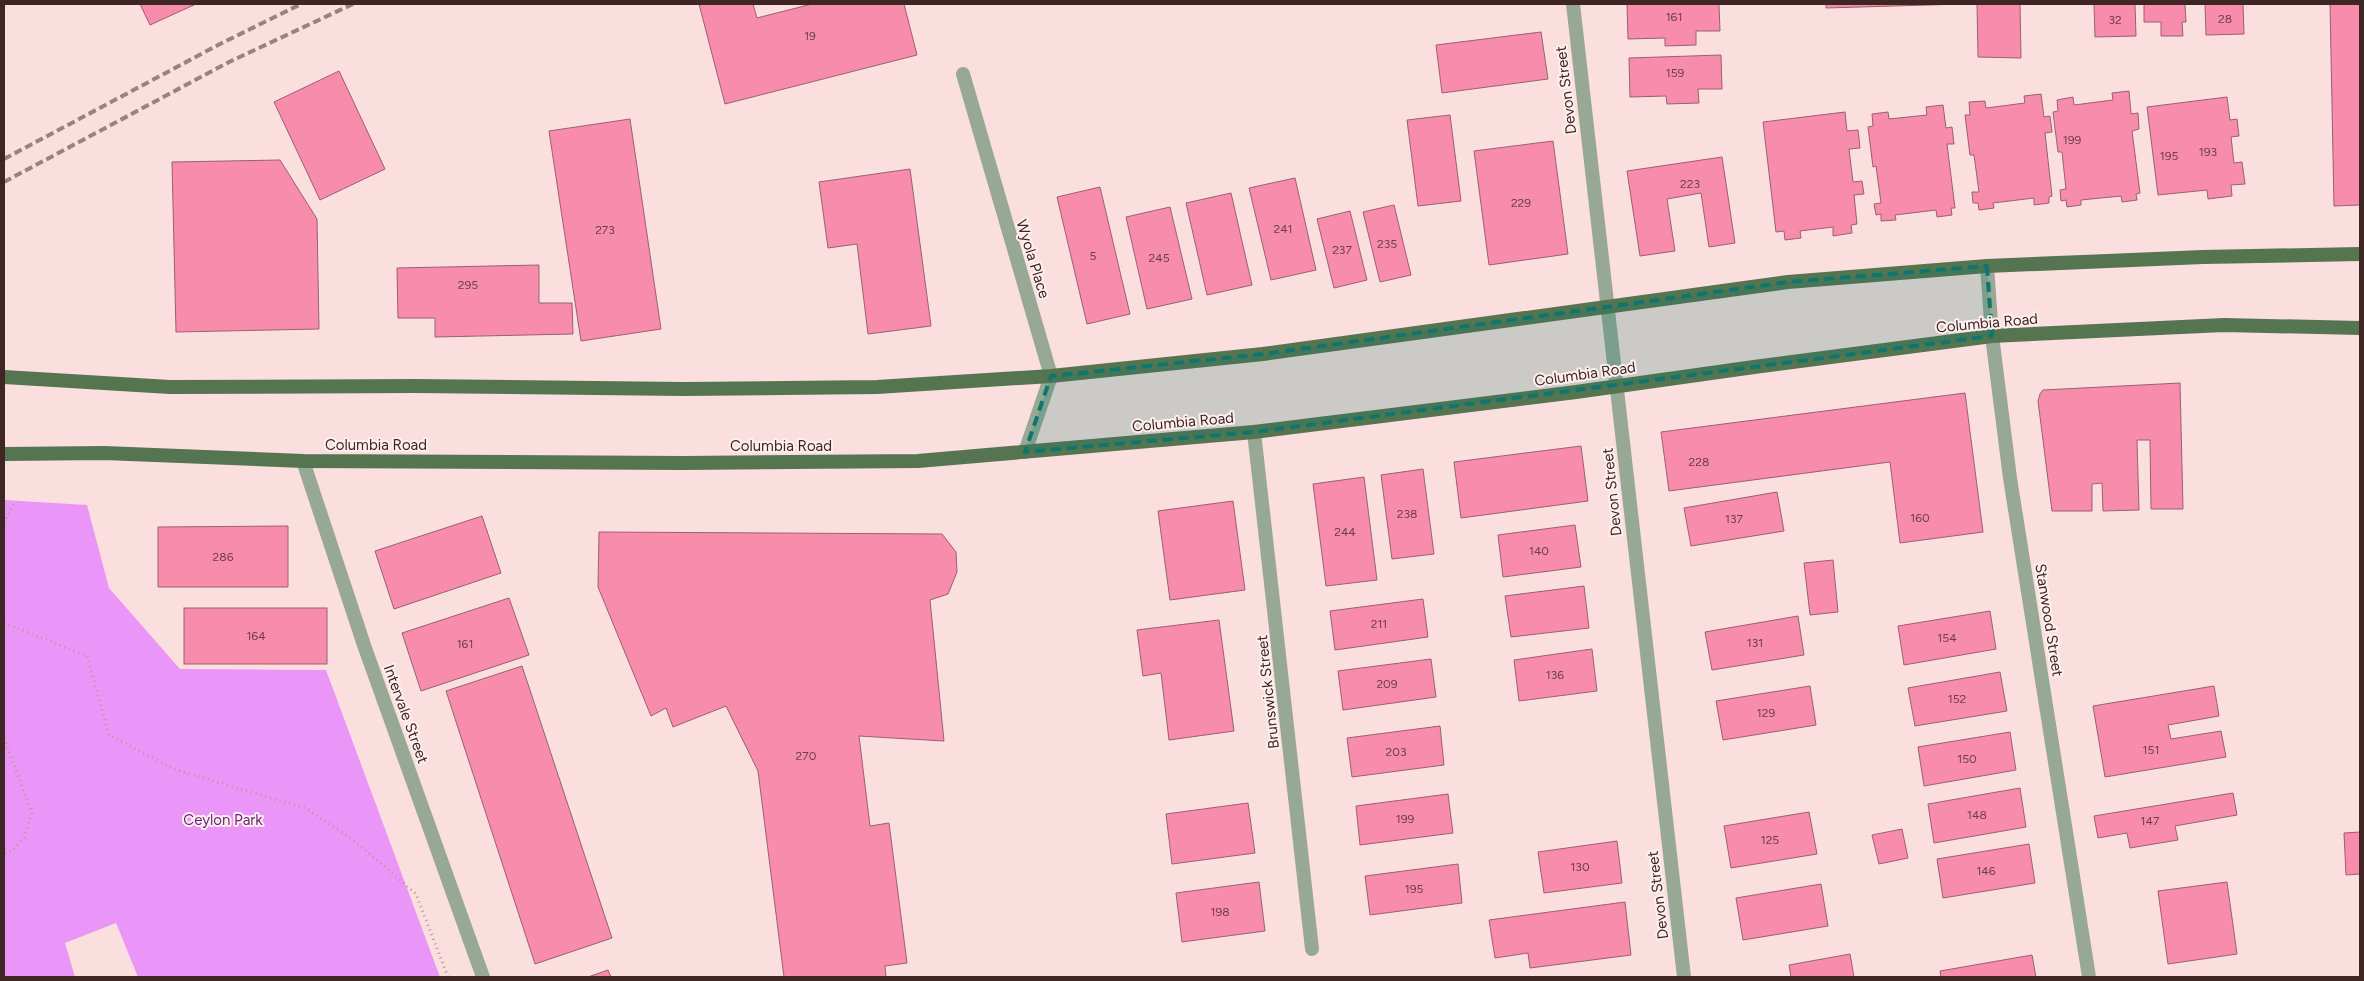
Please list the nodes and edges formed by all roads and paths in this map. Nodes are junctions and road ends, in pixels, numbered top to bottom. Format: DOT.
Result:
graph roads {
  1 [pos="1573,4"];
  2 [pos="963,74"];
  3 [pos="2360,254"];
  4 [pos="1987,266"];
  5 [pos="1608,308"];
  6 [pos="2360,328"];
  7 [pos="1992,336"];
  8 [pos="1051,376"];
  9 [pos="4,377"];
  10 [pos="1617,387"];
  11 [pos="1254,432"];
  12 [pos="1025,452"];
  13 [pos="4,454"];
  14 [pos="303,460"];
  15 [pos="14,504"];
  16 [pos="4,523"];
  17 [pos="4,624"];
  18 [pos="4,738"];
  19 [pos="4,854"];
  20 [pos="1312,950"];
  21 [pos="448,977"];
  22 [pos="483,977"];
  23 [pos="1684,977"];
  24 [pos="2089,977"];
  1 -- 5 [label="street, Devon Street"];
  2 -- 8 [label="street, Wyola Place"];
  3 -- 4 [label="main road"];
  4 -- 5 [label="main road"];
  4 -- 7 [label="street, Stanwood Street"];
  5 -- 8 [label="main road"];
  5 -- 10 [label="street, Devon Street"];
  6 -- 7 [label="main road, Columbia Road"];
  7 -- 10 [label="main road, Columbia Road"];
  7 -- 24 [label="street, Stanwood Street"];
  8 -- 9 [label="main road"];
  8 -- 12 [label="street"];
  10 -- 11 [label="main road, Columbia Road"];
  10 -- 23 [label="street, Devon Street"];
  11 -- 12 [label="main road, Columbia Road"];
  11 -- 20 [label="street, Brunswick Street"];
  12 -- 14 [label="main road, Columbia Road"];
  13 -- 14 [label="main road, Columbia Road"];
  14 -- 22 [label="street, Intervale Street"];
  15 -- 16 [label="path"];
  17 -- 21 [label="path"];
  18 -- 19 [label="path"];
}
